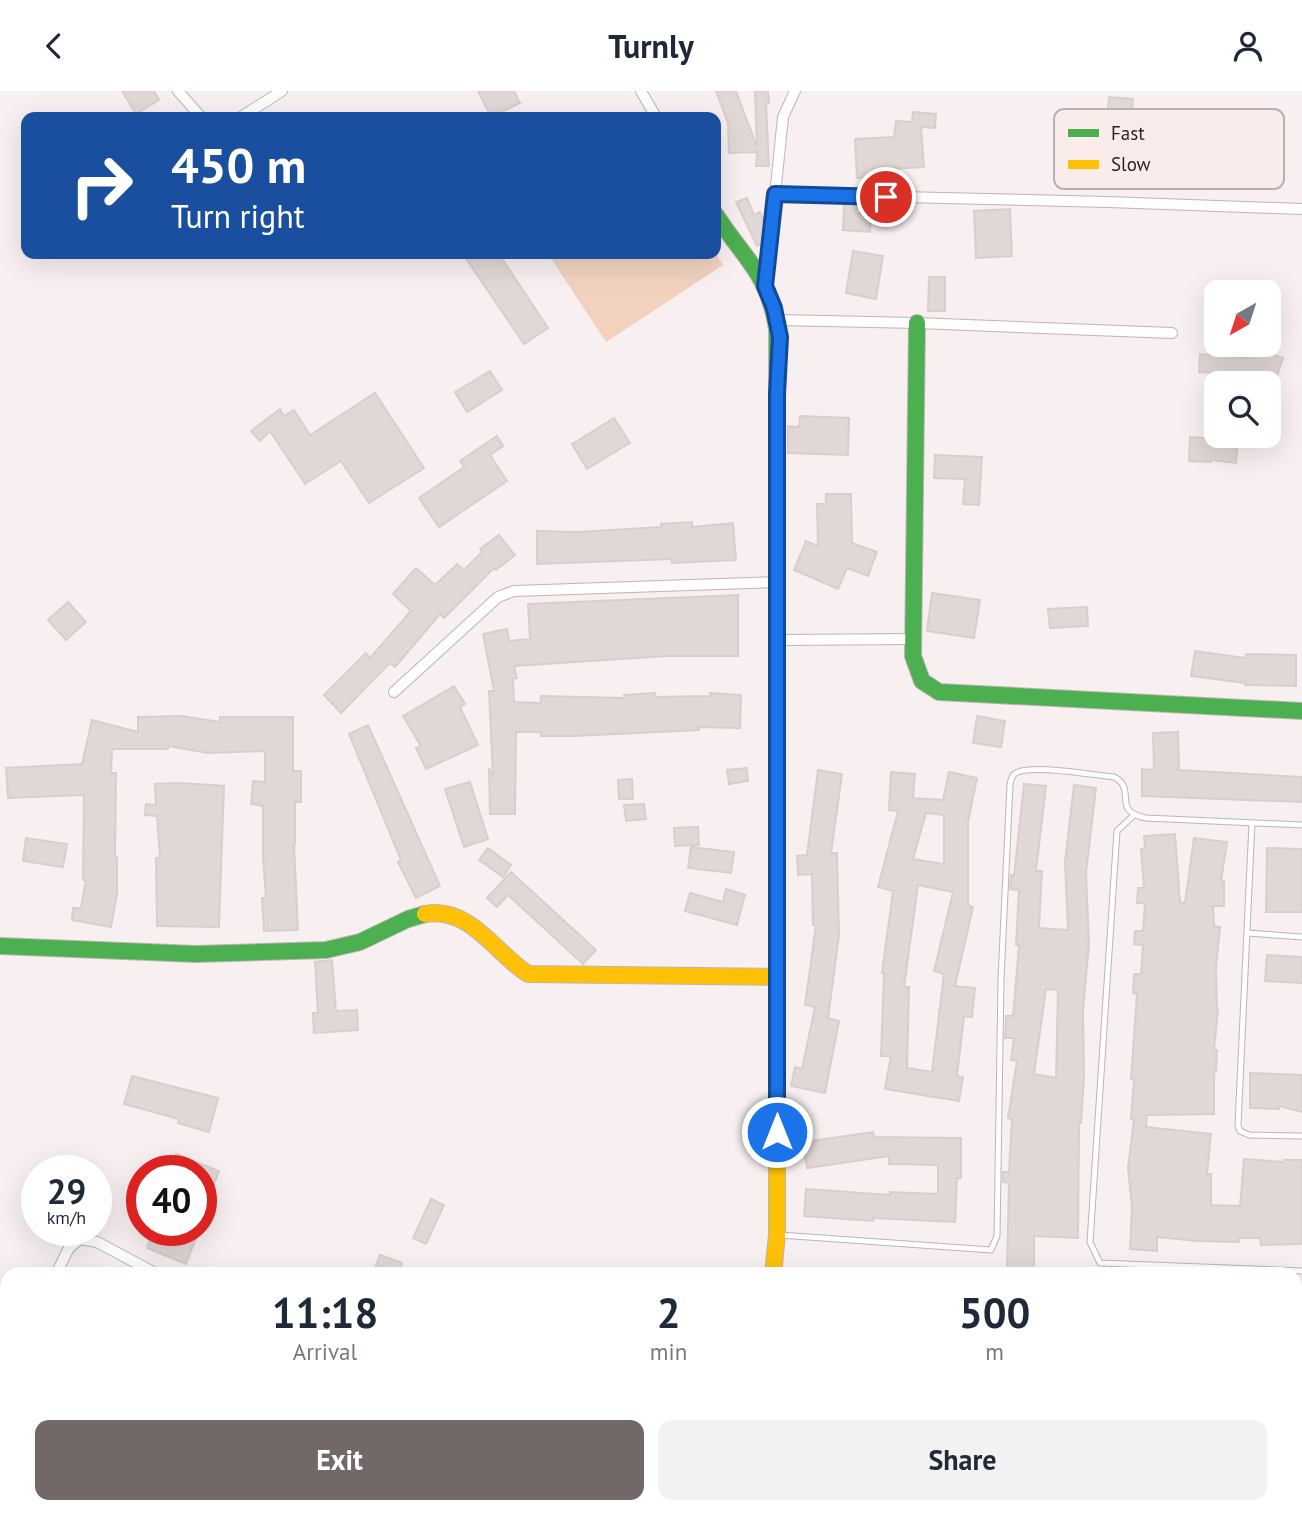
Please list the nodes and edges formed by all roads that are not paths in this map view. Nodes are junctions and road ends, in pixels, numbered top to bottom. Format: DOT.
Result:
graph roads {
  1 [pos="178,91"];
  2 [pos="282,91"];
  3 [pos="640,91"];
  4 [pos="795,91"];
  5 [pos="197,112"];
  6 [pos="249,112"];
  7 [pos="653,112"];
  8 [pos="775,194"];
  9 [pos="1302,209"];
  10 [pos="721,224"];
  11 [pos="765,286"];
  12 [pos="777,320"];
  13 [pos="917,323"];
  14 [pos="1172,334"];
  15 [pos="777,582"];
  16 [pos="913,639"];
  17 [pos="777,640"];
  18 [pos="394,692"];
  19 [pos="1302,712"];
  20 [pos="1133,816"];
  21 [pos="1252,823"];
  22 [pos="1302,825"];
  23 [pos="1247,933"];
  24 [pos="1302,937"];
  25 [pos="0,946"];
  26 [pos="777,977"];
  27 [pos="1302,1136"];
  28 [pos="777,1235"];
  29 [pos="60,1267"];
  30 [pos="144,1267"];
  31 [pos="774,1267"];
  32 [pos="1201,1267"];
  1 -- 5 [label="street"];
  2 -- 6 [label="street"];
  3 -- 7 [label="street"];
  4 -- 8 [label="street"];
  8 -- 9 [label="street"];
  8 -- 11 [label="street"];
  10 -- 11 [label="street"];
  11 -- 12 [label="street"];
  12 -- 13 [label="street"];
  12 -- 15 [label="street"];
  13 -- 14 [label="street"];
  13 -- 16 [label="street"];
  15 -- 17 [label="street"];
  15 -- 18 [label="street"];
  16 -- 17 [label="street"];
  16 -- 19 [label="street"];
  17 -- 26 [label="street"];
  20 -- 21 [label="lane"];
  20 -- 28 [label="lane"];
  20 -- 32 [label="lane"];
  21 -- 22 [label="lane"];
  21 -- 23 [label="lane"];
  23 -- 24 [label="lane"];
  23 -- 27 [label="lane"];
  25 -- 26 [label="street"];
  26 -- 28 [label="street"];
  28 -- 31 [label="street"];
  29 -- 30 [label="street"];
}
